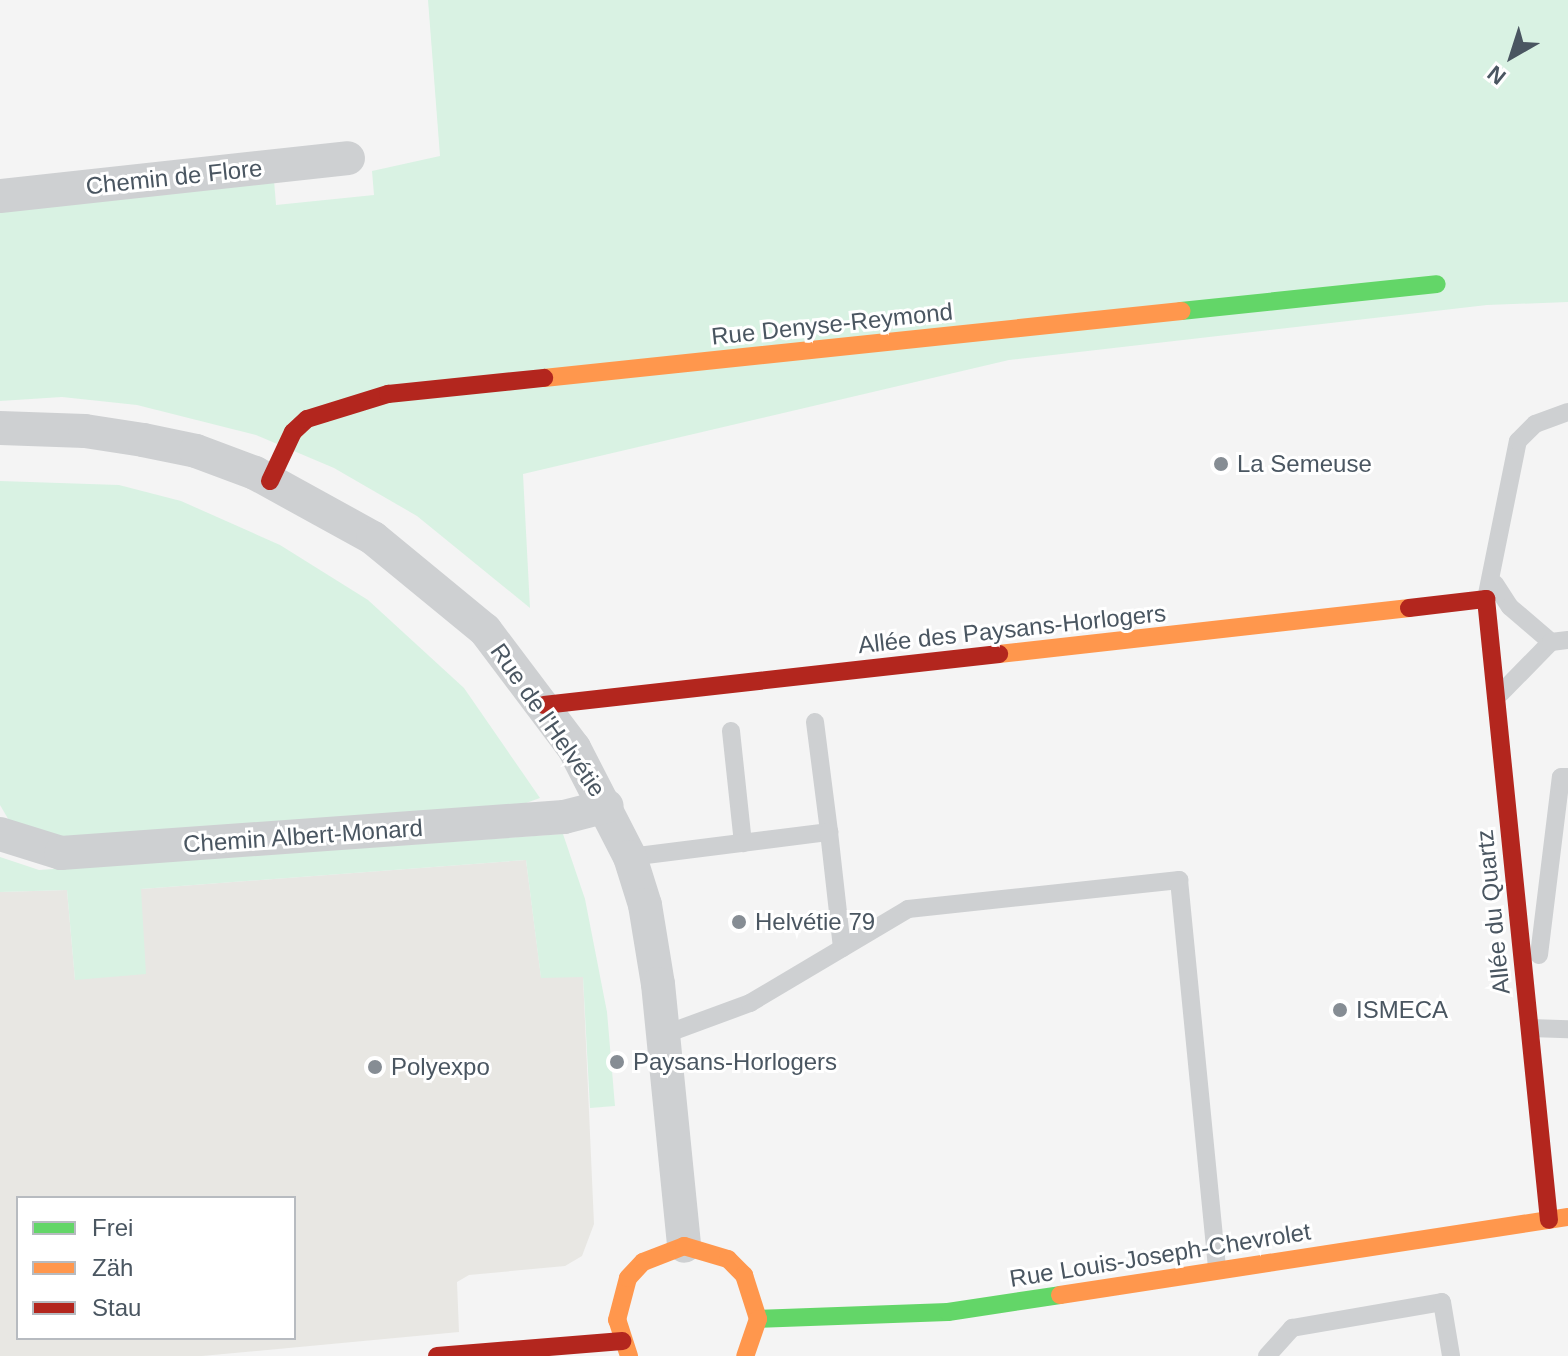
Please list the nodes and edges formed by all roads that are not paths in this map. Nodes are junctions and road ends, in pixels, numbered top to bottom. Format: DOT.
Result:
graph roads {
  1 [pos="348,158"];
  2 [pos="0,196"];
  3 [pos="1437,284"];
  4 [pos="1568,412"];
  5 [pos="0,428"];
  6 [pos="270,481"];
  7 [pos="1492,580"];
  8 [pos="1486,599"];
  9 [pos="1560,641"];
  10 [pos="1495,698"];
  11 [pos="544,705"];
  12 [pos="815,722"];
  13 [pos="731,731"];
  14 [pos="1568,777"];
  15 [pos="607,806"];
  16 [pos="829,832"];
  17 [pos="0,834"];
  18 [pos="743,843"];
  19 [pos="630,857"];
  20 [pos="842,948"];
  21 [pos="1568,1029"];
  22 [pos="1529,1030"];
  23 [pos="663,1035"];
  24 [pos="1568,1217"];
  25 [pos="1549,1220"];
  26 [pos="684,1246"];
  27 [pos="1217,1270"];
  28 [pos="758,1319"];
  29 [pos="626,1349"];
  30 [pos="437,1356"];
  31 [pos="745,1356"];
  32 [pos="1267,1356"];
  33 [pos="1451,1356"];
  1 -- 2 [label="street, Chemin de Flore"];
  3 -- 6 [label="street, Rue Denyse-Reymond"];
  4 -- 7 [label="lane"];
  5 -- 6 [label="street, Rue de l'Helvétie"];
  6 -- 11 [label="street, Rue de l'Helvétie"];
  7 -- 8 [label="lane"];
  7 -- 9 [label="lane"];
  8 -- 10 [label="street, Allée du Quartz"];
  8 -- 11 [label="street, Allée des Paysans-Horlogers"];
  9 -- 10 [label="lane"];
  10 -- 22 [label="street, Allée du Quartz"];
  11 -- 15 [label="street, Rue de l'Helvétie"];
  12 -- 16 [label="lane"];
  13 -- 18 [label="lane"];
  14 -- 22 [label="lane"];
  15 -- 17 [label="street, Chemin Albert-Monard"];
  15 -- 19 [label="street, Rue de l'Helvétie"];
  16 -- 18 [label="lane"];
  16 -- 20 [label="lane"];
  18 -- 19 [label="lane"];
  19 -- 23 [label="street, Rue de l'Helvétie"];
  20 -- 23 [label="lane"];
  20 -- 27 [label="lane"];
  21 -- 22 [label="lane"];
  22 -- 25 [label="street, Allée du Quartz"];
  23 -- 26 [label="street, Rue de l'Helvétie"];
  24 -- 25 [label="street, Rue Louis-Joseph-Chevrolet"];
  25 -- 27 [label="street, Rue Louis-Joseph-Chevrolet"];
  26 -- 28 [label="street"];
  26 -- 29 [label="street"];
  27 -- 28 [label="street, Rue Louis-Joseph-Chevrolet"];
  28 -- 31 [label="street"];
  29 -- 30 [label="street"];
  32 -- 33 [label="lane"];
}
